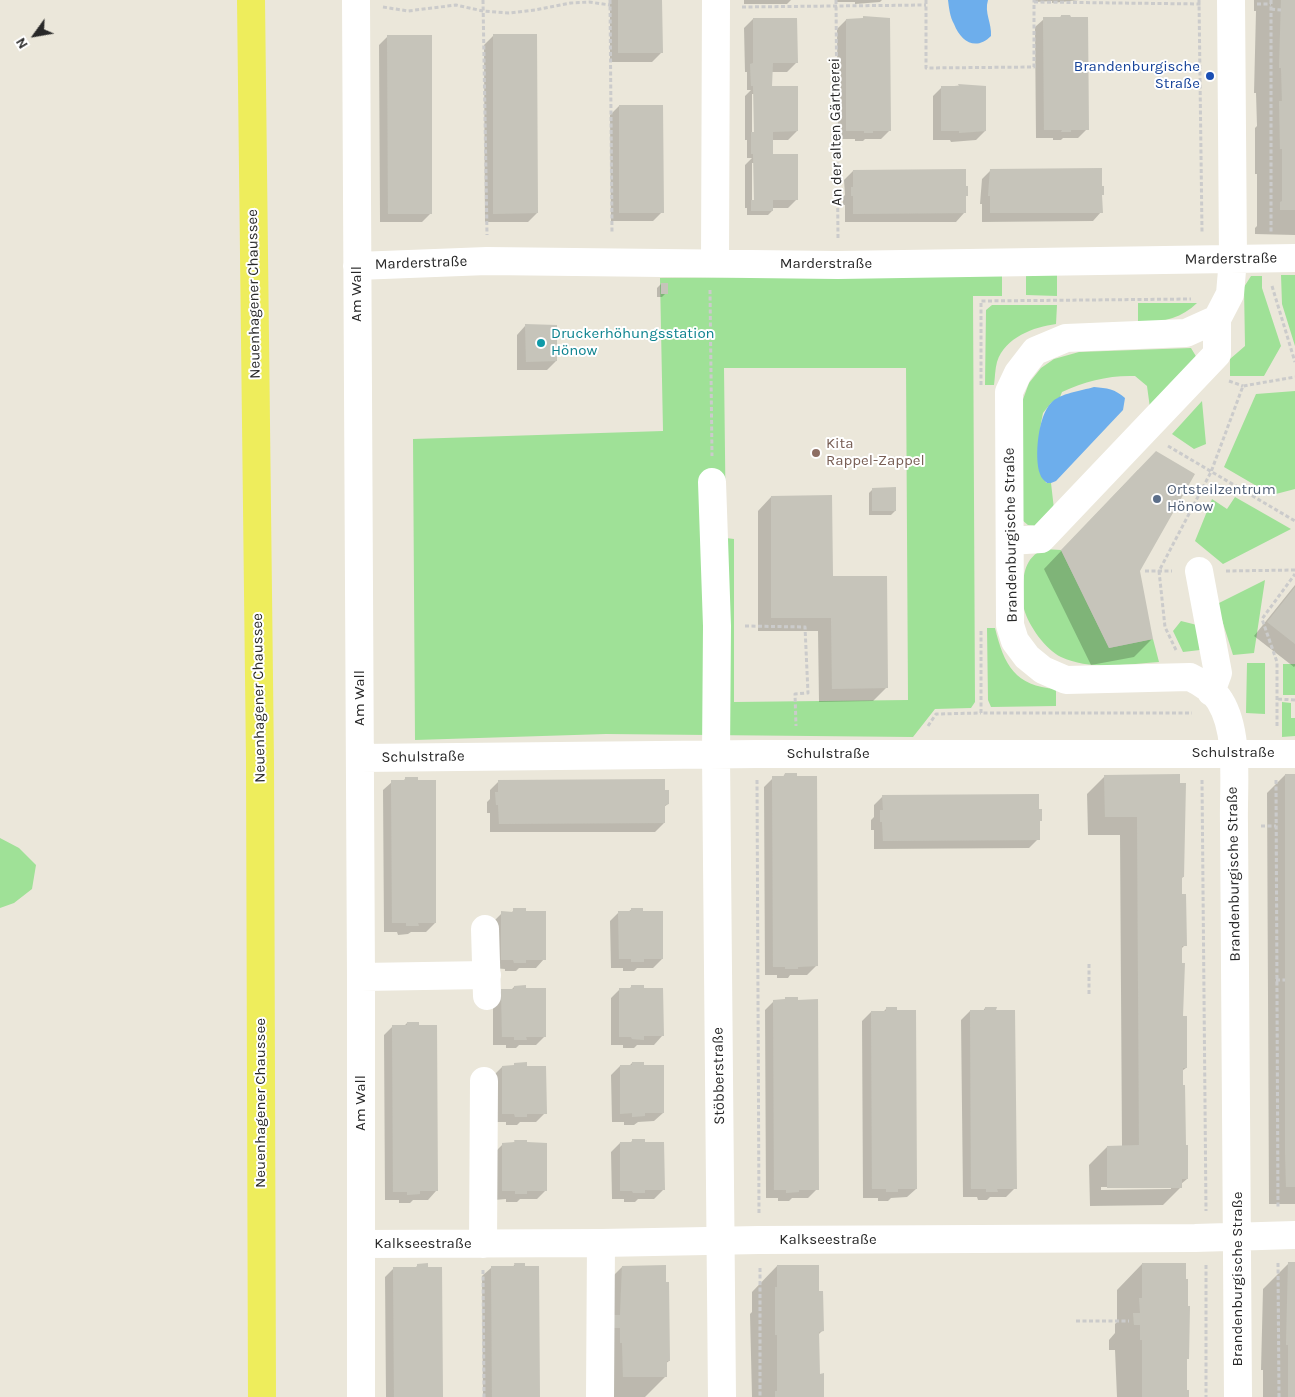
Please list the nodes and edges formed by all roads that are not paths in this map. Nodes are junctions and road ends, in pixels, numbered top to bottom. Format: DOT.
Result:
graph roads {
  1 [pos="252,0"];
  2 [pos="1231,0"];
  3 [pos="368,3"];
  4 [pos="716,3"];
  5 [pos="1283,258"];
  6 [pos="1233,259"];
  7 [pos="715,262"];
  8 [pos="356,266"];
  9 [pos="1217,319"];
  10 [pos="712,482"];
  11 [pos="1010,541"];
  12 [pos="1199,571"];
  13 [pos="1211,692"];
  14 [pos="1233,752"];
  15 [pos="1285,753"];
  16 [pos="716,755"];
  17 [pos="360,758"];
  18 [pos="485,928"];
  19 [pos="361,977"];
  20 [pos="484,1081"];
  21 [pos="1286,1235"];
  22 [pos="1238,1236"];
  23 [pos="721,1240"];
  24 [pos="601,1243"];
  25 [pos="361,1244"];
  26 [pos="483,1244"];
  27 [pos="262,1397"];
  28 [pos="361,1397"];
  29 [pos="600,1397"];
  30 [pos="722,1397"];
  31 [pos="1238,1397"];
  1 -- 27 [label="main road, Neuenhagener Chaussee"];
  2 -- 6 [label="street"];
  3 -- 8 [label="street, Am Wall"];
  4 -- 7 [label="street"];
  5 -- 6 [label="street, Marderstraße"];
  6 -- 7 [label="street, Marderstraße"];
  6 -- 9 [label="street"];
  7 -- 8 [label="street, Marderstraße"];
  8 -- 17 [label="street, Am Wall"];
  9 -- 11 [label="street"];
  9 -- 11 [label="street, Brandenburgische Straße"];
  10 -- 16 [label="street, Stöbberstraße"];
  11 -- 13 [label="street, Brandenburgische Straße"];
  12 -- 13 [label="street"];
  13 -- 14 [label="street, Brandenburgische Straße"];
  14 -- 15 [label="street, Schulstraße"];
  14 -- 16 [label="street, Schulstraße"];
  14 -- 22 [label="street, Brandenburgische Straße"];
  16 -- 17 [label="street, Schulstraße"];
  16 -- 23 [label="street, Stöbberstraße"];
  17 -- 19 [label="street, Am Wall"];
  18 -- 19 [label="street"];
  19 -- 25 [label="street, Am Wall"];
  20 -- 26 [label="street"];
  21 -- 22 [label="street, Kalkseestraße"];
  22 -- 23 [label="street, Kalkseestraße"];
  22 -- 31 [label="street, Brandenburgische Straße"];
  23 -- 24 [label="street, Kalkseestraße"];
  23 -- 30 [label="street, Stöbberstraße"];
  24 -- 26 [label="street, Kalkseestraße"];
  24 -- 29 [label="street"];
  25 -- 26 [label="street, Kalkseestraße"];
  25 -- 28 [label="street, Am Wall"];
}
